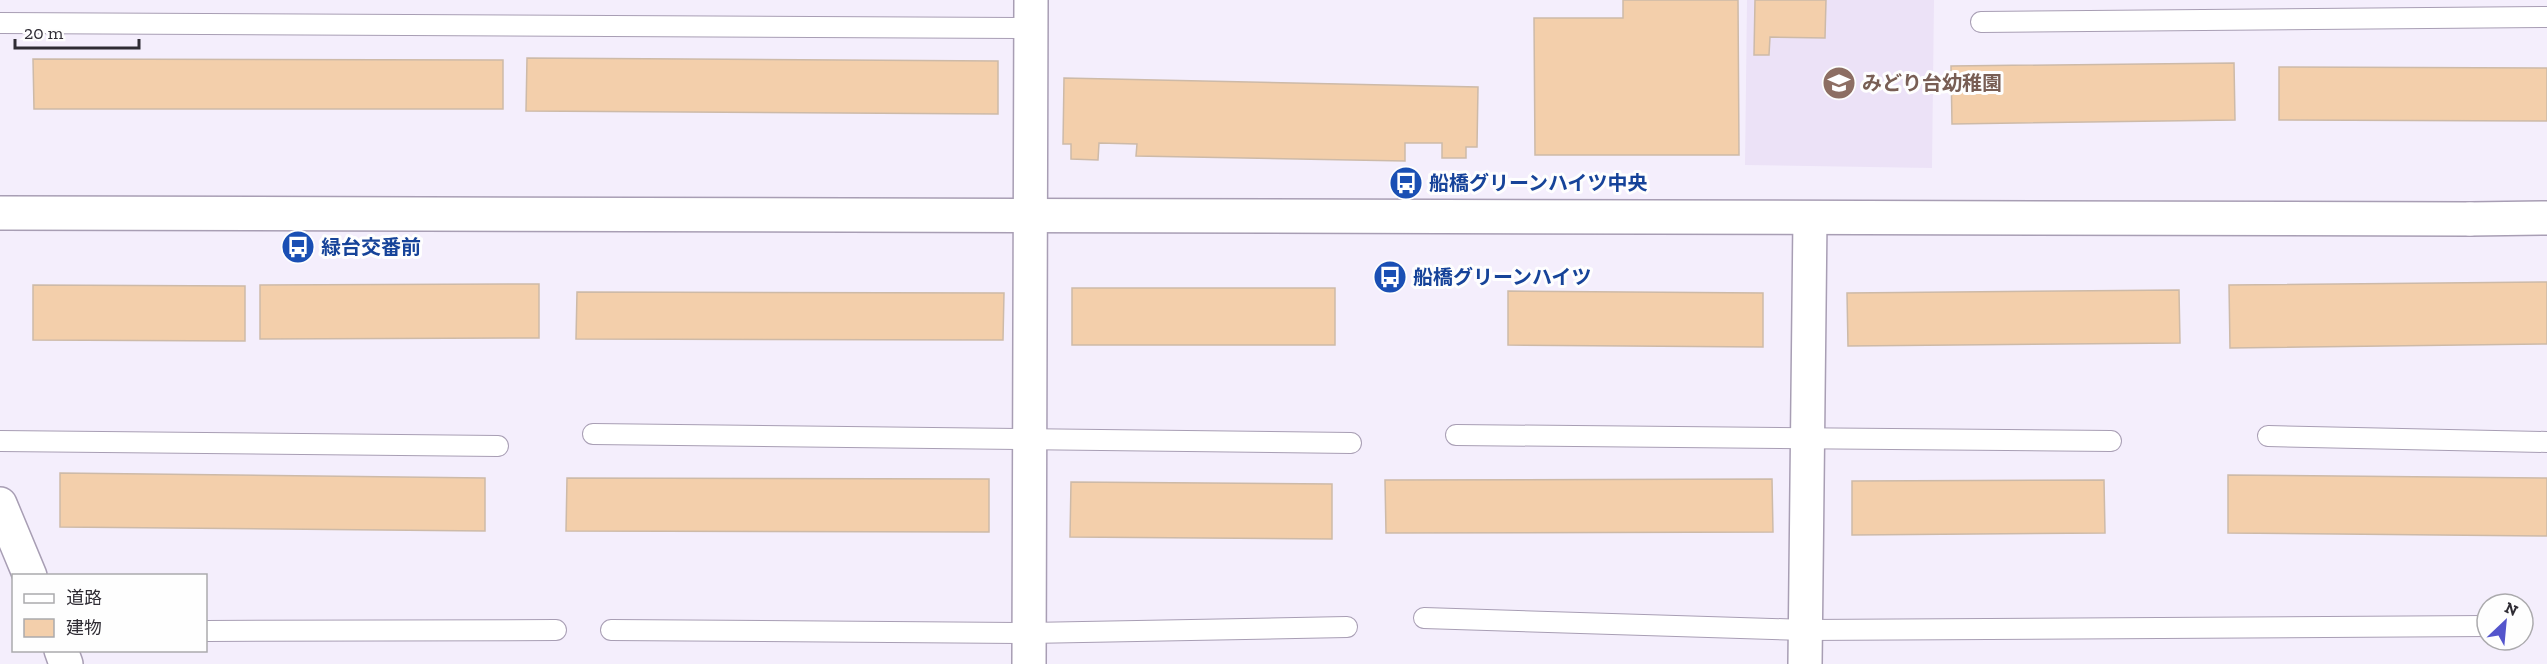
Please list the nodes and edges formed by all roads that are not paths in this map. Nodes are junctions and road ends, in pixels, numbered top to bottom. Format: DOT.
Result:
graph roads {
  1 [pos="1031,14"];
  2 [pos="2547,16"];
  3 [pos="1981,22"];
  4 [pos="0,23"];
  5 [pos="0,213"];
  6 [pos="1031,216"];
  7 [pos="1810,218"];
  8 [pos="2547,218"];
  9 [pos="593,434"];
  10 [pos="1456,435"];
  11 [pos="2268,436"];
  12 [pos="1030,438"];
  13 [pos="1808,439"];
  14 [pos="0,441"];
  15 [pos="2111,441"];
  16 [pos="1351,442"];
  17 [pos="2547,442"];
  18 [pos="498,447"];
  19 [pos="0,504"];
  20 [pos="29,574"];
  21 [pos="1424,618"];
  22 [pos="2475,626"];
  23 [pos="1347,627"];
  24 [pos="556,630"];
  25 [pos="611,630"];
  26 [pos="1806,630"];
  27 [pos="207,631"];
  28 [pos="1029,649"];
  29 [pos="1805,664"];
  1 -- 4 [label="lane"];
  1 -- 6 [label="street"];
  2 -- 3 [label="lane"];
  5 -- 6 [label="street"];
  6 -- 7 [label="street"];
  6 -- 12 [label="street"];
  7 -- 8 [label="street"];
  7 -- 13 [label="street"];
  9 -- 12 [label="lane"];
  10 -- 13 [label="lane"];
  11 -- 17 [label="lane"];
  12 -- 16 [label="lane"];
  12 -- 28 [label="street"];
  13 -- 15 [label="lane"];
  13 -- 26 [label="street"];
  14 -- 18 [label="lane"];
  19 -- 20 [label="street"];
  21 -- 26 [label="lane"];
  22 -- 26 [label="lane"];
  23 -- 28 [label="lane"];
  24 -- 27 [label="lane"];
  25 -- 28 [label="lane"];
  26 -- 29 [label="street"];
}
